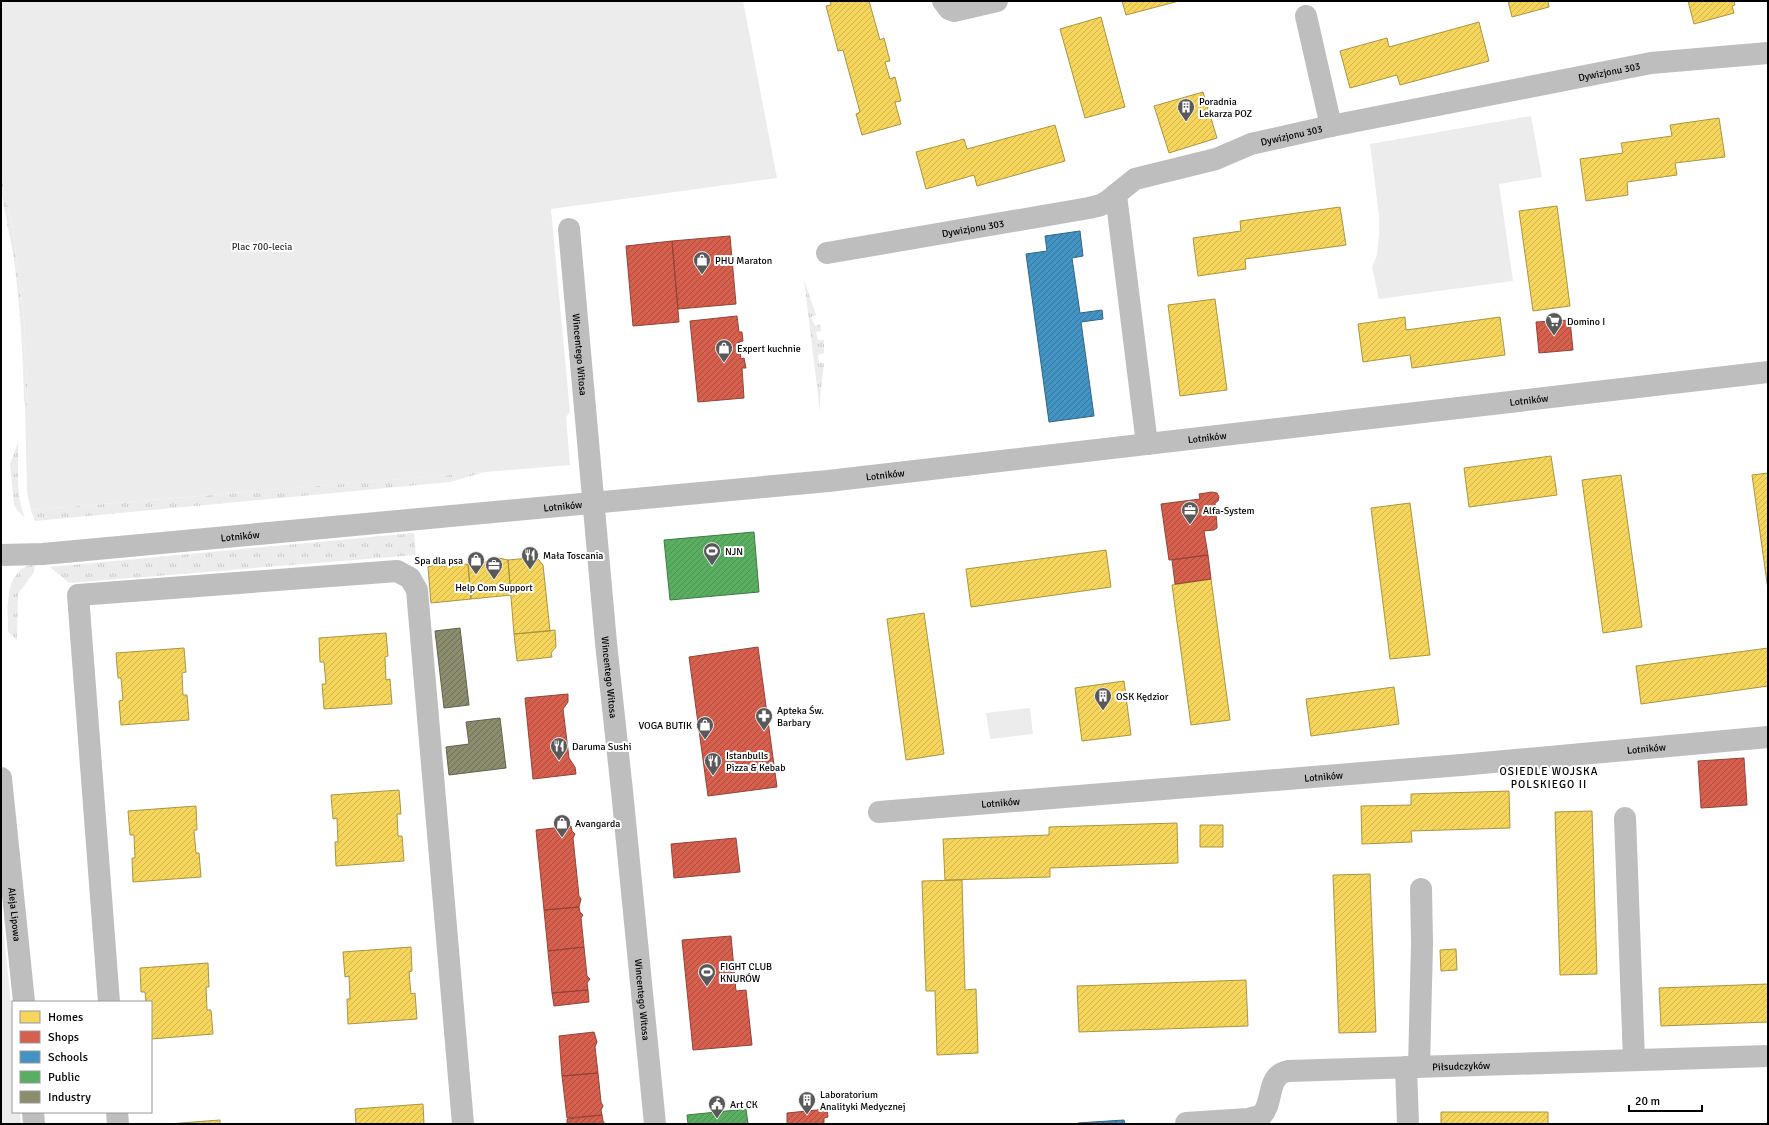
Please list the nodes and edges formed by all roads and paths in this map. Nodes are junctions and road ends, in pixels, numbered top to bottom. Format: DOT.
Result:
graph roads {
  1 [pos="943,1"];
  2 [pos="997,1"];
  3 [pos="1306,16"];
  4 [pos="1768,53"];
  5 [pos="1331,126"];
  6 [pos="1116,195"];
  7 [pos="569,229"];
  8 [pos="827,253"];
  9 [pos="1768,372"];
  10 [pos="1147,444"];
  11 [pos="593,502"];
  12 [pos="1,555"];
  13 [pos="1768,737"];
  14 [pos="1,778"];
  15 [pos="879,812"];
  16 [pos="1625,818"];
  17 [pos="1420,889"];
  18 [pos="24,1001"];
  19 [pos="109,1001"];
  20 [pos="1768,1056"];
  21 [pos="1634,1060"];
  22 [pos="1412,1067"];
  23 [pos="33,1113"];
  24 [pos="117,1113"];
  25 [pos="1186,1123"];
  26 [pos="34,1124"];
  27 [pos="118,1124"];
  28 [pos="463,1124"];
  29 [pos="655,1124"];
  30 [pos="1408,1124"];
  1 -- 2 [label="street"];
  3 -- 5 [label="street"];
  4 -- 5 [label="street, Dywizjonu 303"];
  5 -- 6 [label="street, Dywizjonu 303"];
  6 -- 8 [label="street, Dywizjonu 303"];
  6 -- 10 [label="street"];
  7 -- 11 [label="street, Wincentego Witosa"];
  9 -- 10 [label="street, Lotników"];
  10 -- 11 [label="street, Lotników"];
  11 -- 12 [label="street, Lotników"];
  11 -- 29 [label="street, Wincentego Witosa"];
  13 -- 15 [label="street, Lotników"];
  14 -- 18 [label="street, Aleja Lipowa"];
  16 -- 21 [label="street"];
  17 -- 22 [label="street"];
  19 -- 28 [label="street"];
  20 -- 21 [label="street, Piłsudczyków"];
  21 -- 22 [label="street, Piłsudczyków"];
  22 -- 25 [label="street, Piłsudczyków"];
  22 -- 30 [label="street"];
  23 -- 26 [label="street"];
  24 -- 27 [label="street"];
}
